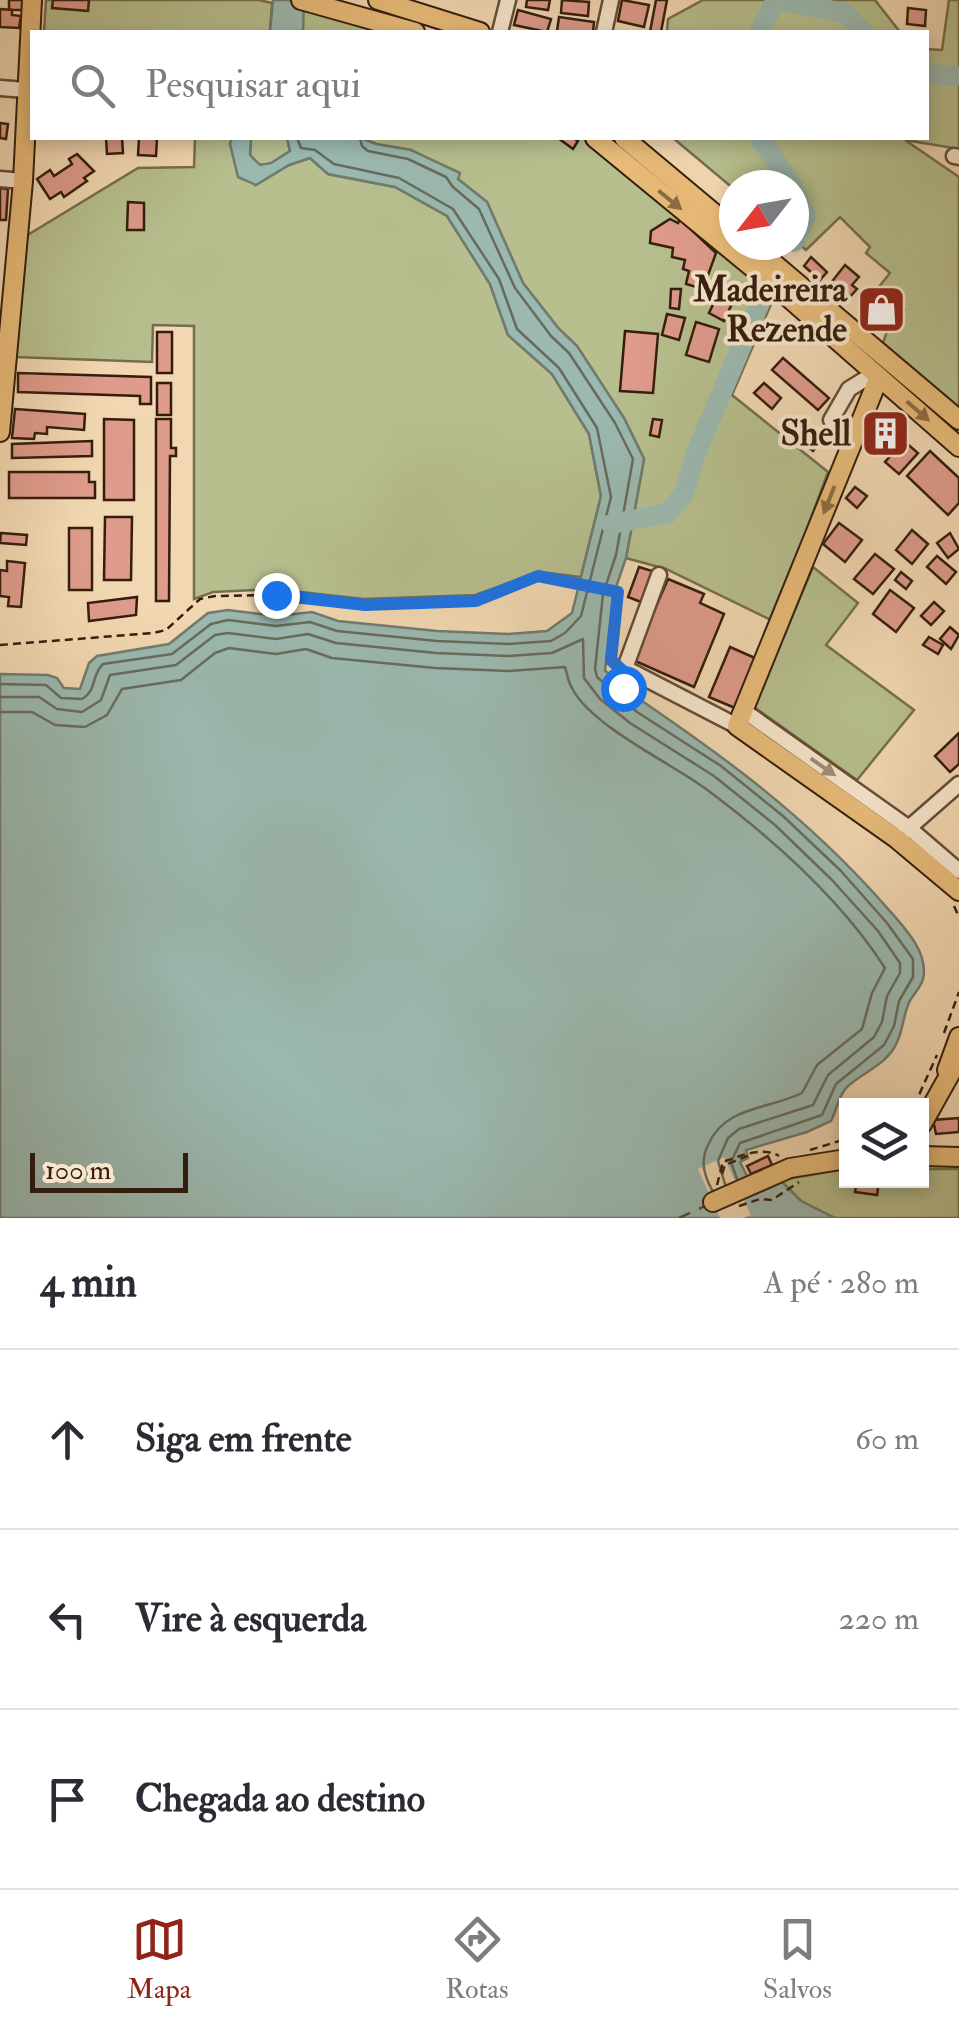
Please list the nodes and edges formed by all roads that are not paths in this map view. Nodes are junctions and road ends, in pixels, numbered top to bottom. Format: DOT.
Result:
graph roads {
  1 [pos="32,0"];
  2 [pos="378,0"];
  3 [pos="508,0"];
  4 [pos="610,0"];
  5 [pos="305,1"];
  6 [pos="408,30"];
  7 [pos="470,30"];
  8 [pos="500,30"];
  9 [pos="604,30"];
  10 [pos="0,88"];
  11 [pos="26,90"];
  12 [pos="597,140"];
  13 [pos="626,140"];
  14 [pos="0,179"];
  15 [pos="23,181"];
  16 [pos="719,217"];
  17 [pos="770,260"];
  18 [pos="8,267"];
  19 [pos="4,357"];
  20 [pos="877,375"];
  21 [pos="830,420"];
  22 [pos="959,420"];
  23 [pos="0,432"];
  24 [pos="959,447"];
  25 [pos="659,575"];
  26 [pos="624,670"];
  27 [pos="623,688"];
  28 [pos="740,718"];
  29 [pos="959,784"];
  30 [pos="903,834"];
  31 [pos="959,872"];
  32 [pos="959,891"];
  33 [pos="959,1037"];
  34 [pos="959,1058"];
  35 [pos="940,1088"];
  36 [pos="929,1110"];
  37 [pos="959,1147"];
  38 [pos="839,1150"];
  39 [pos="929,1154"];
  40 [pos="929,1156"];
  41 [pos="810,1157"];
  42 [pos="959,1157"];
  43 [pos="839,1159"];
  44 [pos="713,1202"];
  1 -- 11 [label="main road"];
  2 -- 7 [label="main road"];
  3 -- 8 [label="street"];
  4 -- 9 [label="street"];
  5 -- 6 [label="main road"];
  10 -- 11 [label="street"];
  11 -- 15 [label="main road"];
  12 -- 20 [label="main road, one-way"];
  13 -- 16 [label="main road"];
  14 -- 15 [label="street"];
  15 -- 18 [label="main road"];
  17 -- 22 [label="main road"];
  18 -- 19 [label="main road"];
  19 -- 23 [label="main road"];
  20 -- 21 [label="street"];
  20 -- 24 [label="main road, one-way"];
  20 -- 28 [label="main road, one-way"];
  25 -- 26 [label="street"];
  26 -- 27 [label="street"];
  26 -- 28 [label="street"];
  28 -- 30 [label="main road, one-way"];
  29 -- 30 [label="street"];
  30 -- 31 [label="street"];
  30 -- 32 [label="main road"];
  33 -- 35 [label="main road"];
  34 -- 35 [label="main road"];
  35 -- 36 [label="main road"];
  37 -- 39 [label="street"];
  38 -- 41 [label="main road"];
  40 -- 42 [label="main road"];
  41 -- 43 [label="main road"];
  41 -- 44 [label="main road"];
}
